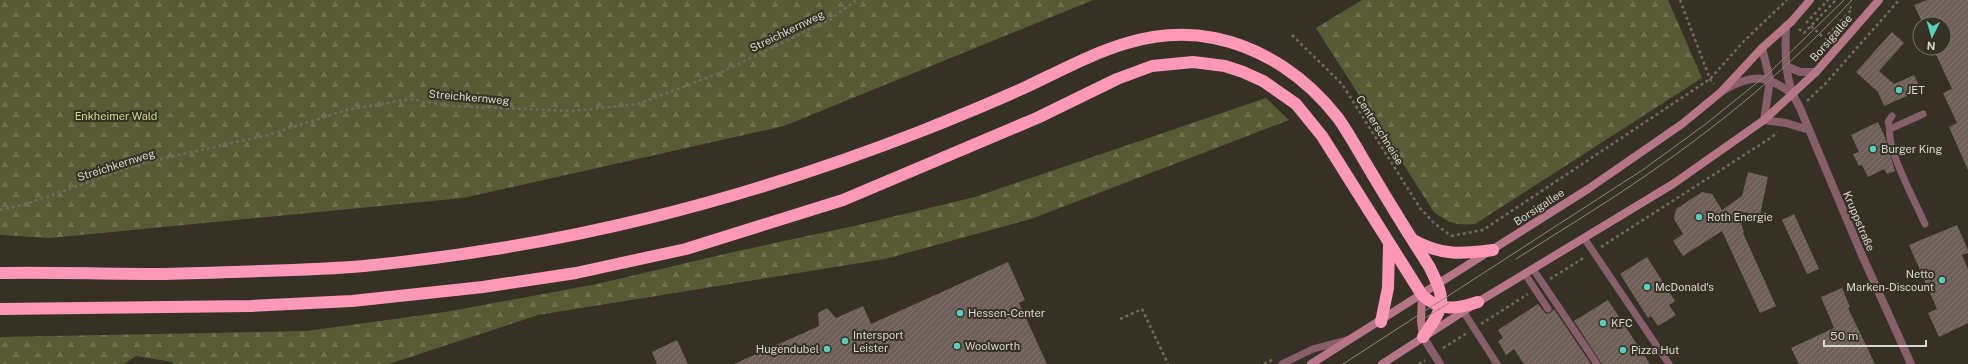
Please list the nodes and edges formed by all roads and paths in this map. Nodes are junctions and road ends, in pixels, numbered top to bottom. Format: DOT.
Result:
graph roads {
  1 [pos="856,0"];
  2 [pos="1680,0"];
  3 [pos="1787,0"];
  4 [pos="1810,0"];
  5 [pos="1828,0"];
  6 [pos="1836,0"];
  7 [pos="1879,0"];
  8 [pos="1899,0"];
  9 [pos="1850,7"];
  10 [pos="1786,26"];
  11 [pos="1811,26"];
  12 [pos="1800,30"];
  13 [pos="1804,33"];
  14 [pos="1292,35"];
  15 [pos="1762,48"];
  16 [pos="1786,66"];
  17 [pos="1816,72"];
  18 [pos="1710,79"];
  19 [pos="1770,80"];
  20 [pos="1721,92"];
  21 [pos="1792,94"];
  22 [pos="1800,108"];
  23 [pos="1923,114"];
  24 [pos="1892,116"];
  25 [pos="1764,120"];
  26 [pos="1786,123"];
  27 [pos="1890,129"];
  28 [pos="1809,130"];
  29 [pos="1772,137"];
  30 [pos="0,210"];
  31 [pos="1925,224"];
  32 [pos="1411,238"];
  33 [pos="1584,238"];
  34 [pos="1389,245"];
  35 [pos="1493,250"];
  36 [pos="1533,269"];
  37 [pos="0,273"];
  38 [pos="1525,274"];
  39 [pos="1438,285"];
  40 [pos="1422,295"];
  41 [pos="1478,302"];
  42 [pos="1441,308"];
  43 [pos="1548,309"];
  44 [pos="0,310"];
  45 [pos="1463,311"];
  46 [pos="1120,320"];
  47 [pos="1381,322"];
  48 [pos="1424,337"];
  49 [pos="1351,339"];
  50 [pos="1168,364"];
  51 [pos="1282,364"];
  52 [pos="1311,364"];
  53 [pos="1382,364"];
  54 [pos="1440,364"];
  55 [pos="1498,364"];
  56 [pos="1597,364"];
  57 [pos="1669,364"];
  58 [pos="1911,364"];
  1 -- 30 [label="path, Streichkernweg"];
  2 -- 18 [label="path"];
  3 -- 18 [label="path"];
  4 -- 10 [label="main road, Borsigallee"];
  5 -- 12 [label="path"];
  6 -- 11 [label="path"];
  7 -- 17 [label="main road, Borsigallee"];
  8 -- 22 [label="path"];
  9 -- 11 [label="path"];
  10 -- 15 [label="main road, Borsigallee"];
  10 -- 16 [label="street, Kruppstraße"];
  11 -- 13 [label="path"];
  14 -- 18 [label="path, Centerschneise"];
  15 -- 19 [label="street"];
  15 -- 20 [label="main road, Borsigallee"];
  16 -- 17 [label="street, Borsigallee"];
  16 -- 21 [label="street, Kruppstraße"];
  17 -- 21 [label="main road, Borsigallee"];
  19 -- 20 [label="street, Kruppstraße"];
  19 -- 21 [label="street, Kruppstraße"];
  19 -- 25 [label="street"];
  20 -- 35 [label="main road, Borsigallee"];
  21 -- 22 [label="street, Kruppstraße"];
  21 -- 25 [label="main road, Borsigallee"];
  22 -- 28 [label="street, Kruppstraße"];
  23 -- 27 [label="lane"];
  24 -- 27 [label="lane"];
  25 -- 26 [label="street"];
  25 -- 33 [label="main road, Borsigallee"];
  26 -- 28 [label="street"];
  26 -- 29 [label="path"];
  27 -- 31 [label="lane"];
  28 -- 58 [label="street, Kruppstraße"];
  32 -- 35 [label="highway"];
  32 -- 37 [label="highway"];
  32 -- 39 [label="highway"];
  33 -- 36 [label="main road, Borsigallee"];
  33 -- 57 [label="lane"];
  34 -- 40 [label="highway"];
  34 -- 44 [label="highway"];
  34 -- 47 [label="highway"];
  35 -- 39 [label="main road, Borsigallee"];
  36 -- 38 [label="main road, Borsigallee"];
  36 -- 56 [label="lane"];
  38 -- 41 [label="main road, Borsigallee"];
  38 -- 43 [label="lane"];
  39 -- 40 [label="main road, Borsigallee"];
  39 -- 42 [label="highway"];
  40 -- 42 [label="highway"];
  40 -- 47 [label="main road, Borsigallee"];
  40 -- 48 [label="main road"];
  41 -- 42 [label="highway"];
  41 -- 45 [label="main road, Borsigallee"];
  42 -- 48 [label="highway"];
  45 -- 48 [label="main road, Borsigallee"];
  45 -- 55 [label="lane"];
  46 -- 50 [label="path"];
  47 -- 49 [label="main road, Borsigallee"];
  48 -- 53 [label="main road, Borsigallee"];
  48 -- 54 [label="street"];
  49 -- 51 [label="lane"];
  49 -- 52 [label="main road, Borsigallee"];
}
